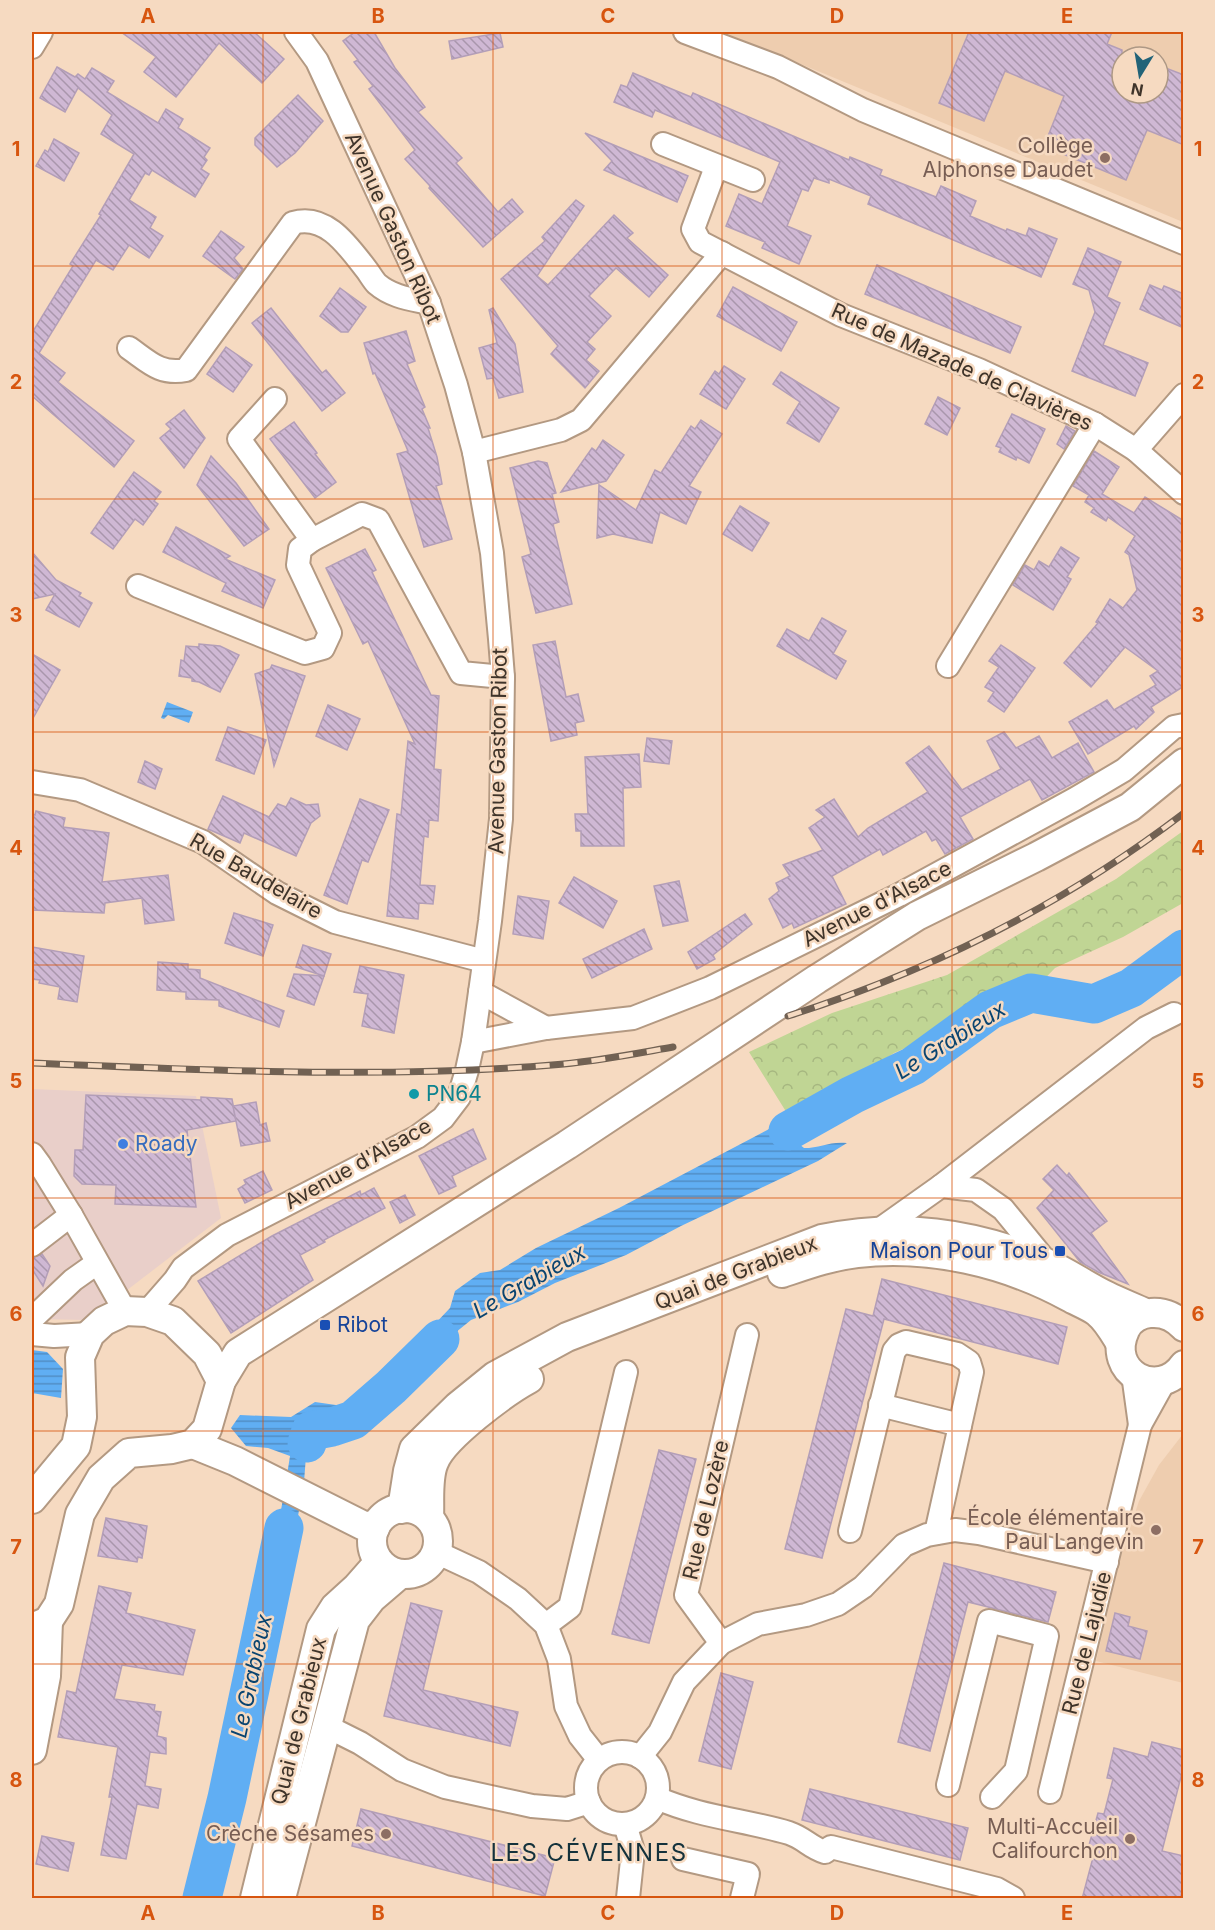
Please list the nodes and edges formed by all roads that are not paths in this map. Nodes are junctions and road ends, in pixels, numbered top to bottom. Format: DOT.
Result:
graph roads {
  1 [pos="296,32"];
  2 [pos="685,32"];
  3 [pos="663,144"];
  4 [pos="716,167"];
  5 [pos="753,180"];
  6 [pos="1184,243"];
  7 [pos="722,254"];
  8 [pos="429,303"];
  9 [pos="129,348"];
  10 [pos="1184,394"];
  11 [pos="275,399"];
  12 [pos="1095,424"];
  13 [pos="1136,450"];
  14 [pos="474,452"];
  15 [pos="1184,494"];
  16 [pos="312,540"];
  17 [pos="138,585"];
  18 [pos="948,666"];
  19 [pos="503,677"];
  20 [pos="1184,725"];
  21 [pos="1184,763"];
  22 [pos="32,782"];
  23 [pos="484,961"];
  24 [pos="480,992"];
  25 [pos="1174,1014"];
  26 [pos="546,1028"];
  27 [pos="473,1042"];
  28 [pos="32,1154"];
  29 [pos="941,1186"];
  30 [pos="71,1215"];
  31 [pos="879,1230"];
  32 [pos="32,1245"];
  33 [pos="97,1263"];
  34 [pos="1048,1264"];
  35 [pos="1145,1313"];
  36 [pos="148,1315"];
  37 [pos="32,1319"];
  38 [pos="1183,1326"];
  39 [pos="32,1334"];
  40 [pos="747,1335"];
  41 [pos="1119,1341"];
  42 [pos="85,1346"];
  43 [pos="238,1353"];
  44 [pos="207,1354"];
  45 [pos="626,1372"];
  46 [pos="1174,1372"];
  47 [pos="1133,1374"];
  48 [pos="221,1381"];
  49 [pos="880,1404"];
  50 [pos="960,1425"];
  51 [pos="1140,1425"];
  52 [pos="200,1436"];
  53 [pos="32,1499"];
  54 [pos="402,1509"];
  55 [pos="429,1518"];
  56 [pos="368,1526"];
  57 [pos="850,1531"];
  58 [pos="936,1533"];
  59 [pos="436,1552"];
  60 [pos="1107,1562"];
  61 [pos="389,1568"];
  62 [pos="546,1625"];
  63 [pos="37,1631"];
  64 [pos="721,1643"];
  65 [pos="326,1726"];
  66 [pos="32,1750"];
  67 [pos="640,1757"];
  68 [pos="599,1760"];
  69 [pos="948,1785"];
  70 [pos="1050,1792"];
  71 [pos="992,1797"];
  72 [pos="657,1798"];
  73 [pos="589,1802"];
  74 [pos="625,1824"];
  75 [pos="683,1859"];
  76 [pos="1013,1898"];
  77 [pos="255,1899"];
  78 [pos="281,1899"];
  79 [pos="628,1899"];
  80 [pos="742,1899"];
  1 -- 8 [label="street, Avenue Gaston Ribot"];
  2 -- 6 [label="street"];
  3 -- 4 [label="street"];
  4 -- 5 [label="street"];
  4 -- 7 [label="street, Rue de Mazade de Clavières"];
  7 -- 12 [label="street, Rue de Mazade de Clavières"];
  7 -- 14 [label="street"];
  8 -- 9 [label="street"];
  8 -- 14 [label="street, Avenue Gaston Ribot"];
  10 -- 13 [label="street"];
  11 -- 16 [label="street"];
  12 -- 13 [label="street, Rue de Mazade de Clavières"];
  12 -- 18 [label="street"];
  13 -- 15 [label="street, Rue de Mazade de Clavières"];
  14 -- 19 [label="street, Avenue Gaston Ribot"];
  16 -- 17 [label="street"];
  16 -- 19 [label="street"];
  19 -- 23 [label="street, Avenue Gaston Ribot"];
  20 -- 26 [label="street, Avenue d'Alsace"];
  21 -- 43 [label="main road"];
  22 -- 23 [label="street, Rue Baudelaire"];
  23 -- 24 [label="street, Avenue Gaston Ribot"];
  24 -- 26 [label="street"];
  24 -- 27 [label="street, Avenue Gaston Ribot"];
  25 -- 29 [label="street"];
  26 -- 27 [label="street, Avenue d'Alsace"];
  27 -- 36 [label="street, Avenue d'Alsace"];
  28 -- 30 [label="street"];
  29 -- 31 [label="street"];
  29 -- 34 [label="street"];
  30 -- 32 [label="street"];
  30 -- 33 [label="street"];
  31 -- 34 [label="main road, Quai de Grabieux"];
  31 -- 54 [label="main road, Quai de Grabieux"];
  33 -- 36 [label="street"];
  33 -- 37 [label="street"];
  34 -- 35 [label="main road, Quai de Grabieux"];
  35 -- 38 [label="main road, Quai de Grabieux"];
  35 -- 41 [label="main road"];
  36 -- 42 [label="main road"];
  36 -- 44 [label="main road"];
  39 -- 42 [label="street"];
  40 -- 64 [label="street, Rue de Lozère"];
  41 -- 47 [label="main road, Quai de Grabieux"];
  41 -- 55 [label="main road, Quai de Grabieux"];
  42 -- 53 [label="main road"];
  43 -- 44 [label="main road"];
  43 -- 48 [label="main road"];
  44 -- 48 [label="main road"];
  45 -- 62 [label="street"];
  46 -- 47 [label="main road"];
  46 -- 51 [label="street, Rue de Lajudie"];
  47 -- 51 [label="street, Rue de Lajudie"];
  48 -- 52 [label="main road"];
  49 -- 50 [label="street"];
  49 -- 50 [label="street"];
  49 -- 57 [label="street"];
  50 -- 58 [label="street"];
  51 -- 60 [label="street, Rue de Lajudie"];
  52 -- 56 [label="main road"];
  52 -- 63 [label="main road"];
  54 -- 55 [label="main road"];
  54 -- 56 [label="main road"];
  55 -- 59 [label="main road"];
  56 -- 61 [label="main road"];
  58 -- 60 [label="street"];
  58 -- 64 [label="street"];
  59 -- 61 [label="main road"];
  59 -- 62 [label="street"];
  60 -- 70 [label="street, Rue de Lajudie"];
  61 -- 65 [label="main road, Quai de Grabieux"];
  61 -- 77 [label="main road, Quai de Grabieux"];
  62 -- 68 [label="street"];
  63 -- 66 [label="main road"];
  64 -- 67 [label="street"];
  65 -- 73 [label="street"];
  65 -- 78 [label="main road, Quai de Grabieux"];
  67 -- 68 [label="street"];
  67 -- 72 [label="street"];
  68 -- 73 [label="street"];
  69 -- 71 [label="street"];
  72 -- 74 [label="street"];
  72 -- 76 [label="street"];
  73 -- 74 [label="street"];
  74 -- 79 [label="street"];
  75 -- 80 [label="street"];
}
